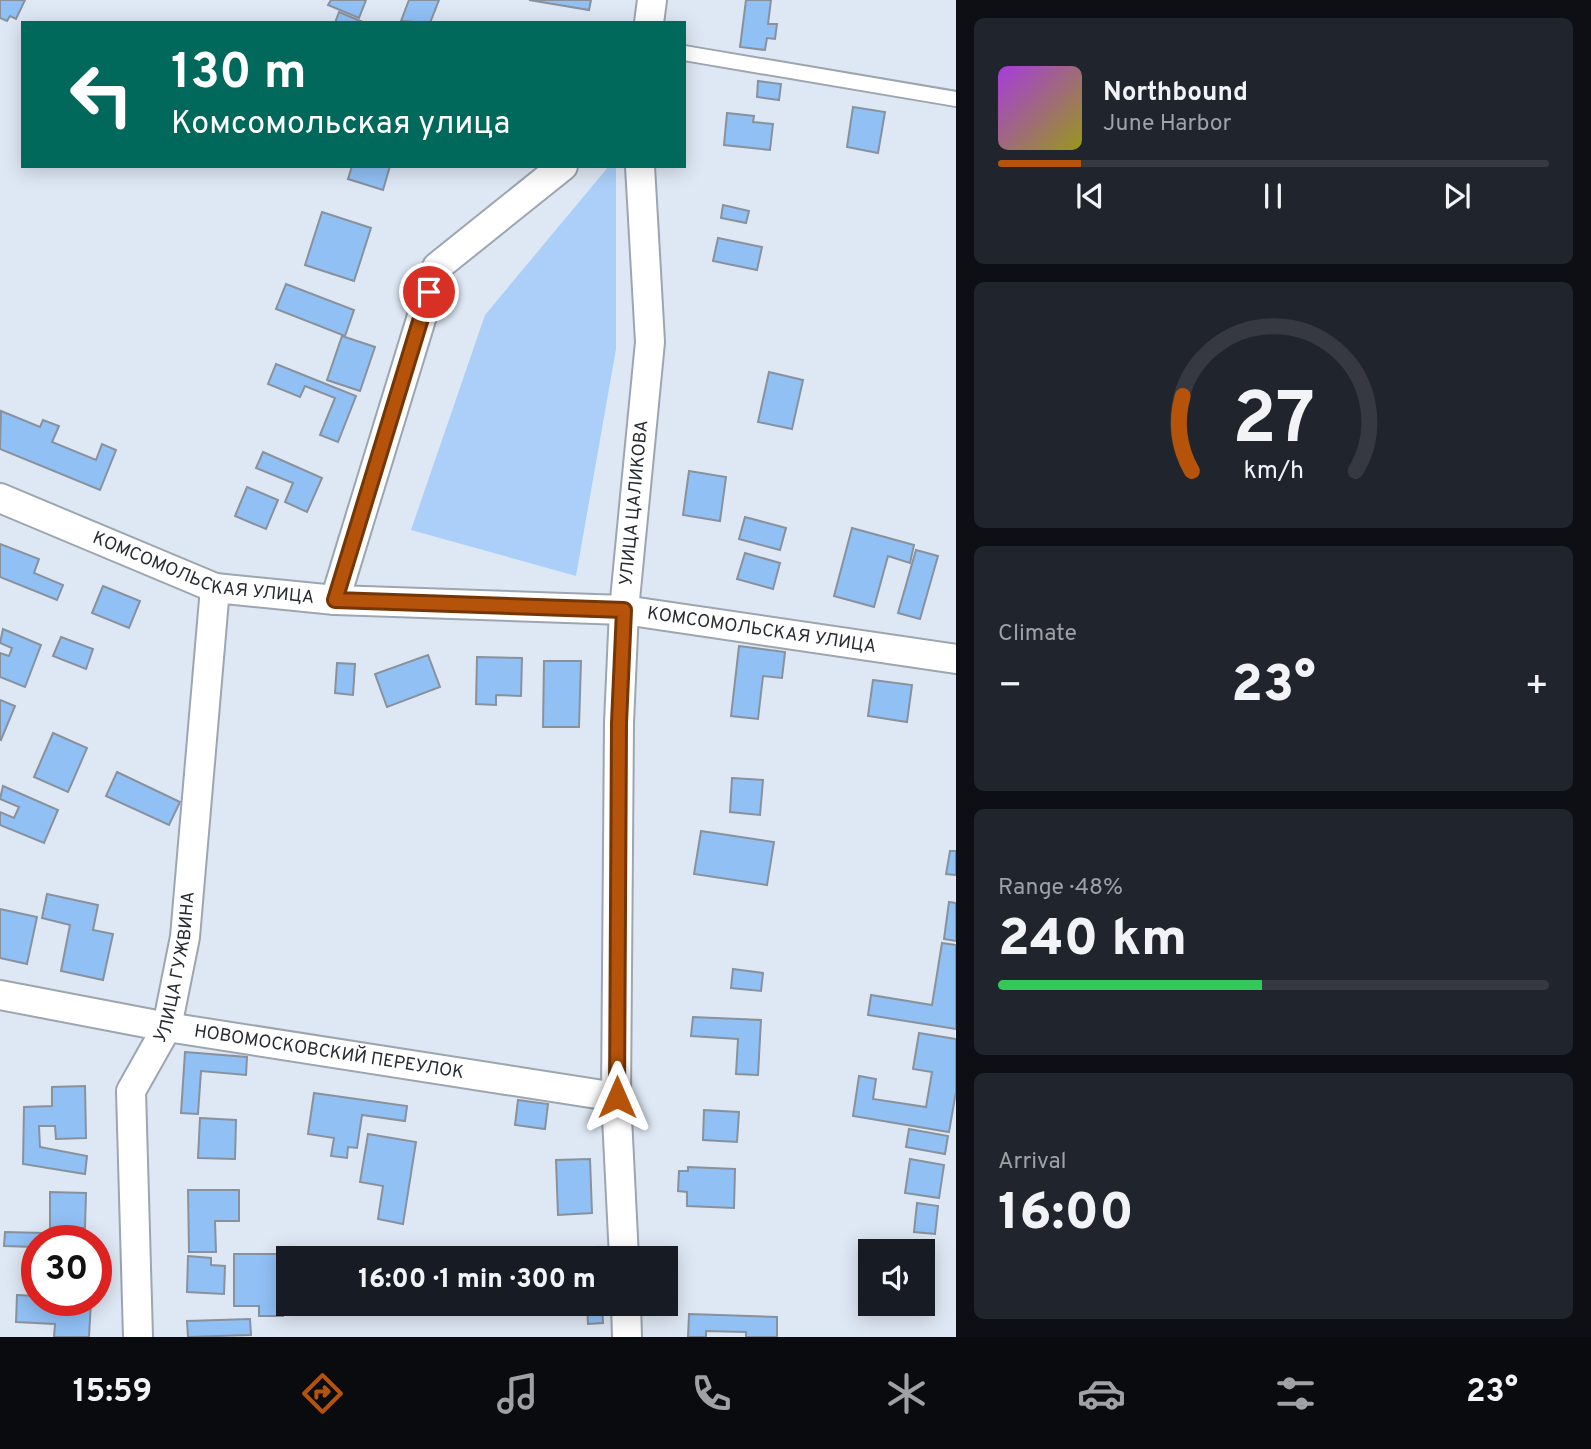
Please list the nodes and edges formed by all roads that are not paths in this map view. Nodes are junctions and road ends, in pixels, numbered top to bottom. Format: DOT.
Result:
graph roads {
  1 [pos="652,0"];
  2 [pos="649,21"];
  3 [pos="686,53"];
  4 [pos="956,99"];
  5 [pos="561,168"];
  6 [pos="640,168"];
  7 [pos="0,498"];
  8 [pos="215,589"];
  9 [pos="335,600"];
  10 [pos="624,610"];
  11 [pos="956,659"];
  12 [pos="0,995"];
  13 [pos="167,1027"];
  14 [pos="617,1097"];
  15 [pos="623,1246"];
  16 [pos="626,1316"];
  17 [pos="138,1337"];
  18 [pos="627,1337"];
  1 -- 2 [label="street"];
  3 -- 4 [label="lane"];
  5 -- 9 [label="street"];
  6 -- 10 [label="street, УЛИЦА ЦАЛИКОВА"];
  7 -- 8 [label="street, КОМСОМОЛЬСКАЯ УЛИЦА"];
  8 -- 9 [label="street, КОМСОМОЛЬСКАЯ УЛИЦА"];
  8 -- 13 [label="street, УЛИЦА ГУЖВИНА"];
  9 -- 10 [label="street, КОМСОМОЛЬСКАЯ УЛИЦА"];
  10 -- 11 [label="street, КОМСОМОЛЬСКАЯ УЛИЦА"];
  10 -- 14 [label="street, УЛИЦА ЦАЛИКОВА"];
  12 -- 13 [label="street, НОВОМОСКОВСКИЙ ПЕРЕУЛОК"];
  13 -- 14 [label="street, НОВОМОСКОВСКИЙ ПЕРЕУЛОК"];
  13 -- 17 [label="street, УЛИЦА ГУЖВИНА"];
  14 -- 15 [label="street, УЛИЦА ЦАЛИКОВА"];
  16 -- 18 [label="street"];
}
